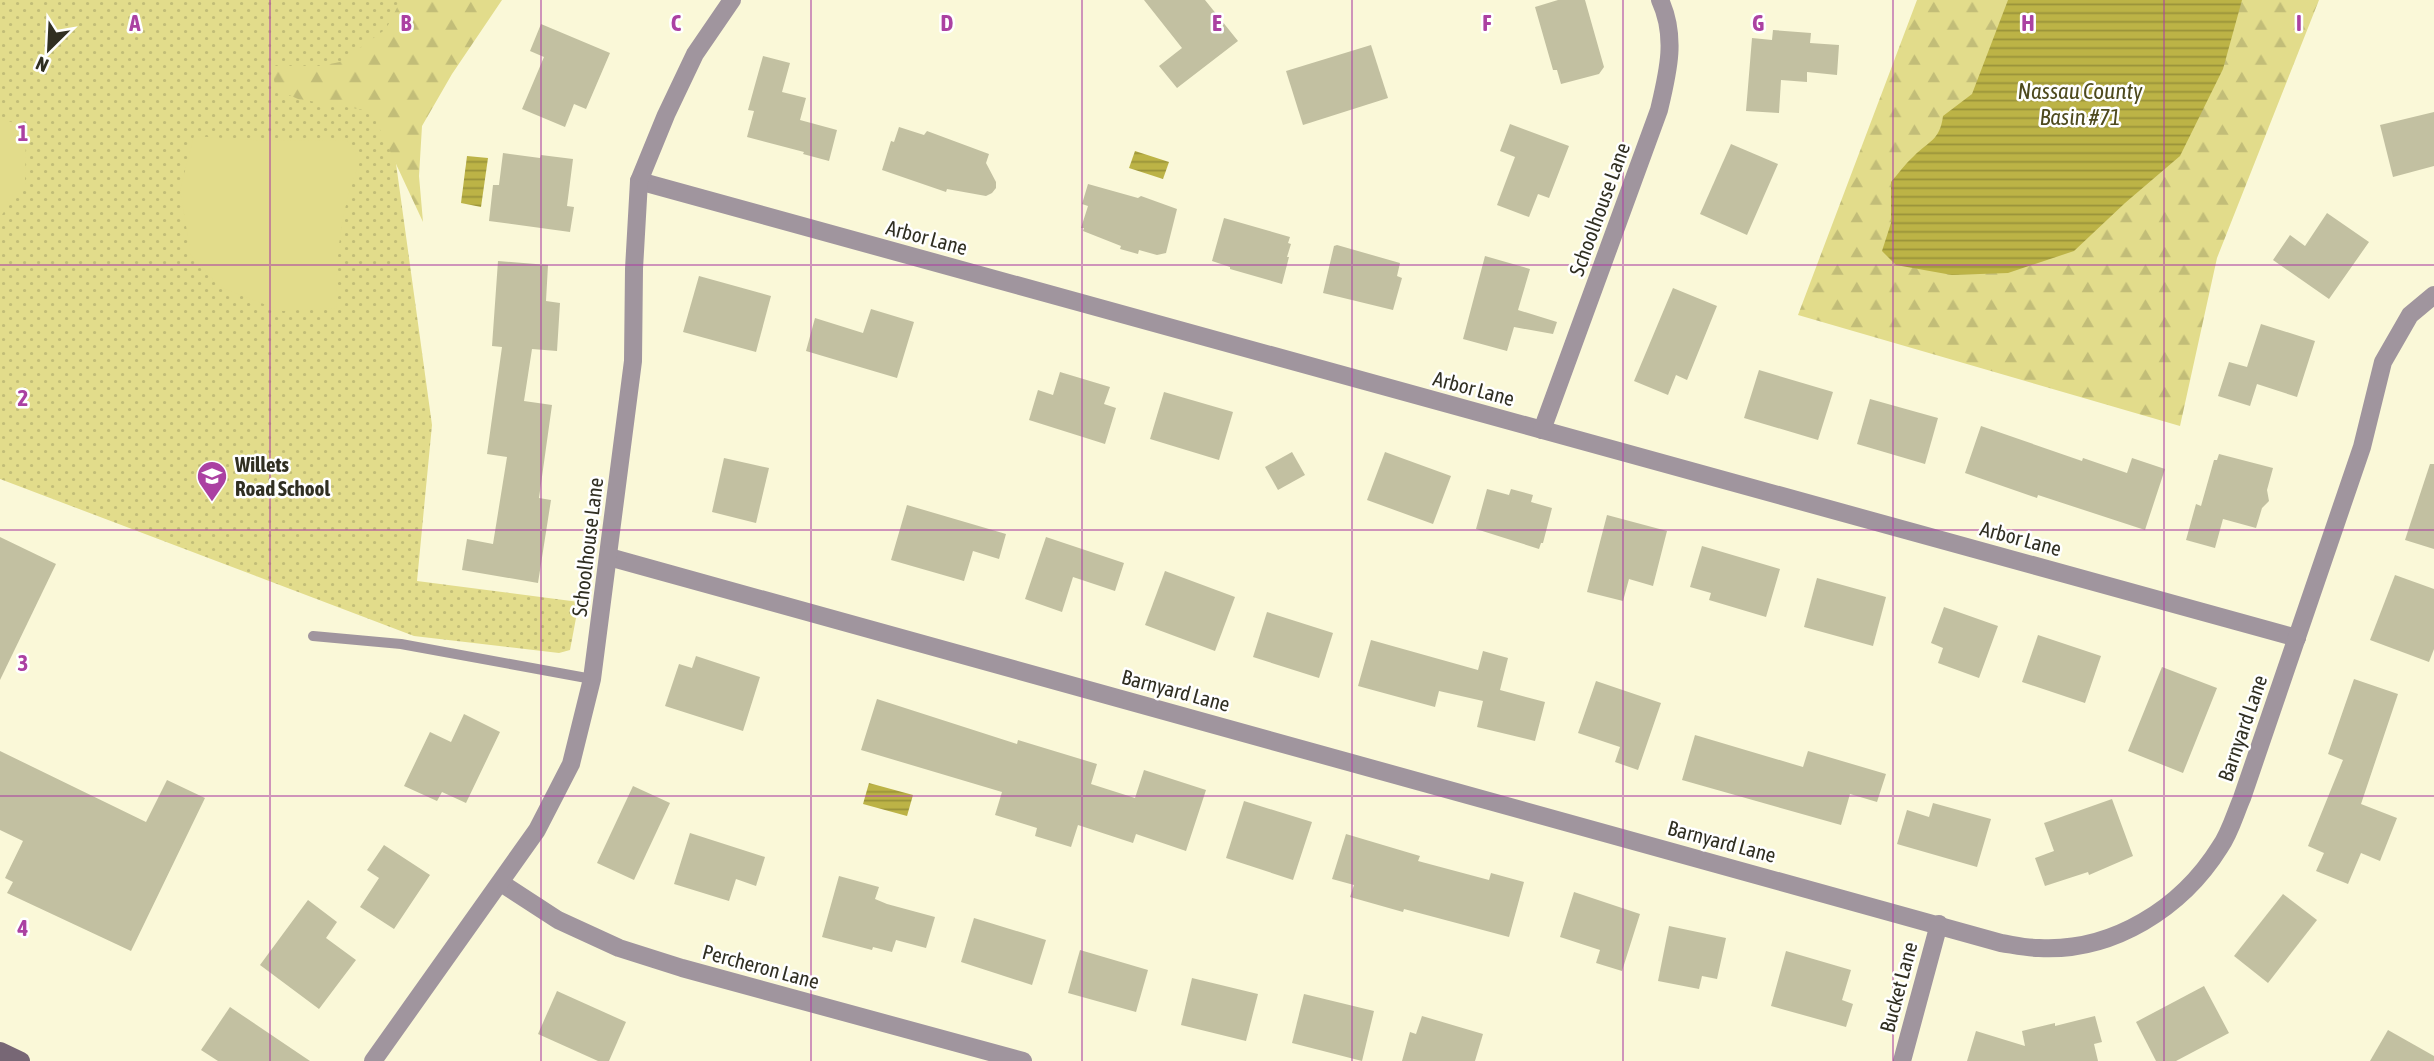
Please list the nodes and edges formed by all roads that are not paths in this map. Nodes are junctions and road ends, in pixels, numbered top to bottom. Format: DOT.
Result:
graph roads {
  1 [pos="732,0"];
  2 [pos="1660,0"];
  3 [pos="639,181"];
  4 [pos="2434,295"];
  5 [pos="1542,430"];
  6 [pos="609,557"];
  7 [pos="313,636"];
  8 [pos="2297,638"];
  9 [pos="592,680"];
  10 [pos="501,883"];
  11 [pos="1939,925"];
  12 [pos="0,1051"];
  13 [pos="21,1061"];
  14 [pos="373,1061"];
  15 [pos="1023,1061"];
  16 [pos="1902,1061"];
  1 -- 3 [label="street, Schoolhouse Lane"];
  2 -- 5 [label="street, Schoolhouse Lane"];
  3 -- 5 [label="street, Arbor Lane"];
  3 -- 6 [label="street, Schoolhouse Lane"];
  4 -- 8 [label="street, Barnyard Lane"];
  5 -- 8 [label="street, Arbor Lane"];
  6 -- 9 [label="street, Schoolhouse Lane"];
  6 -- 11 [label="street, Barnyard Lane"];
  7 -- 9 [label="lane"];
  8 -- 11 [label="street, Barnyard Lane"];
  9 -- 10 [label="street, Schoolhouse Lane"];
  10 -- 14 [label="street, Schoolhouse Lane"];
  10 -- 15 [label="street, Percheron Lane"];
  11 -- 16 [label="street, Bucket Lane"];
  12 -- 13 [label="main road"];
}
